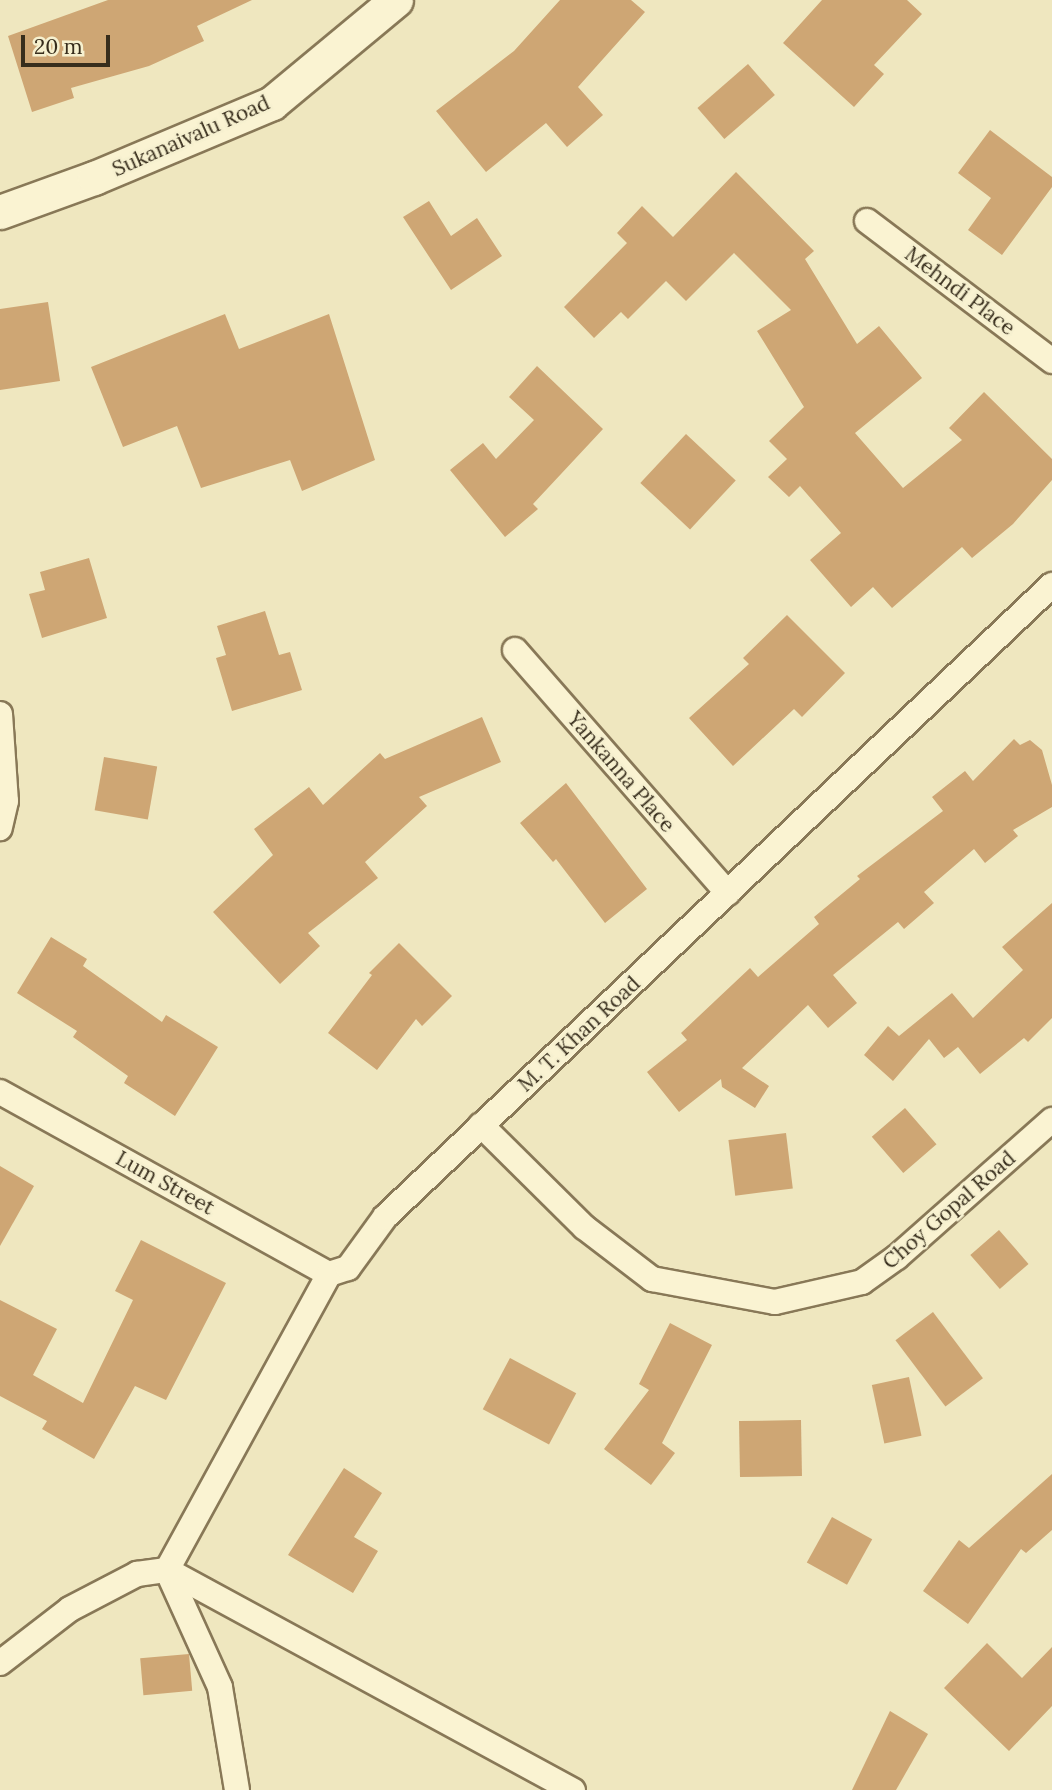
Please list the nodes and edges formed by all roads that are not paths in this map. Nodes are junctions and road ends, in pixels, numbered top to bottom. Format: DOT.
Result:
graph roads {
  1 [pos="396,0"];
  2 [pos="0,212"];
  3 [pos="867,221"];
  4 [pos="1052,361"];
  5 [pos="1052,585"];
  6 [pos="514,650"];
  7 [pos="0,714"];
  8 [pos="0,828"];
  9 [pos="728,893"];
  10 [pos="0,1092"];
  11 [pos="1052,1120"];
  12 [pos="481,1125"];
  13 [pos="329,1273"];
  14 [pos="167,1570"];
  15 [pos="0,1663"];
  16 [pos="237,1790"];
  17 [pos="573,1790"];
  1 -- 2 [label="main road, Sukanaivalu Road"];
  3 -- 4 [label="street, Mehndi Place"];
  5 -- 9 [label="street, M. T. Khan Road"];
  6 -- 9 [label="street, Yankanna Place"];
  7 -- 8 [label="street"];
  9 -- 12 [label="street, M. T. Khan Road"];
  10 -- 13 [label="street, Lum Street"];
  11 -- 12 [label="street, Choy Gopal Road"];
  12 -- 13 [label="street, M. T. Khan Road"];
  13 -- 14 [label="street, M. T. Khan Road"];
  14 -- 15 [label="street"];
  14 -- 16 [label="street"];
  14 -- 17 [label="street"];
}
